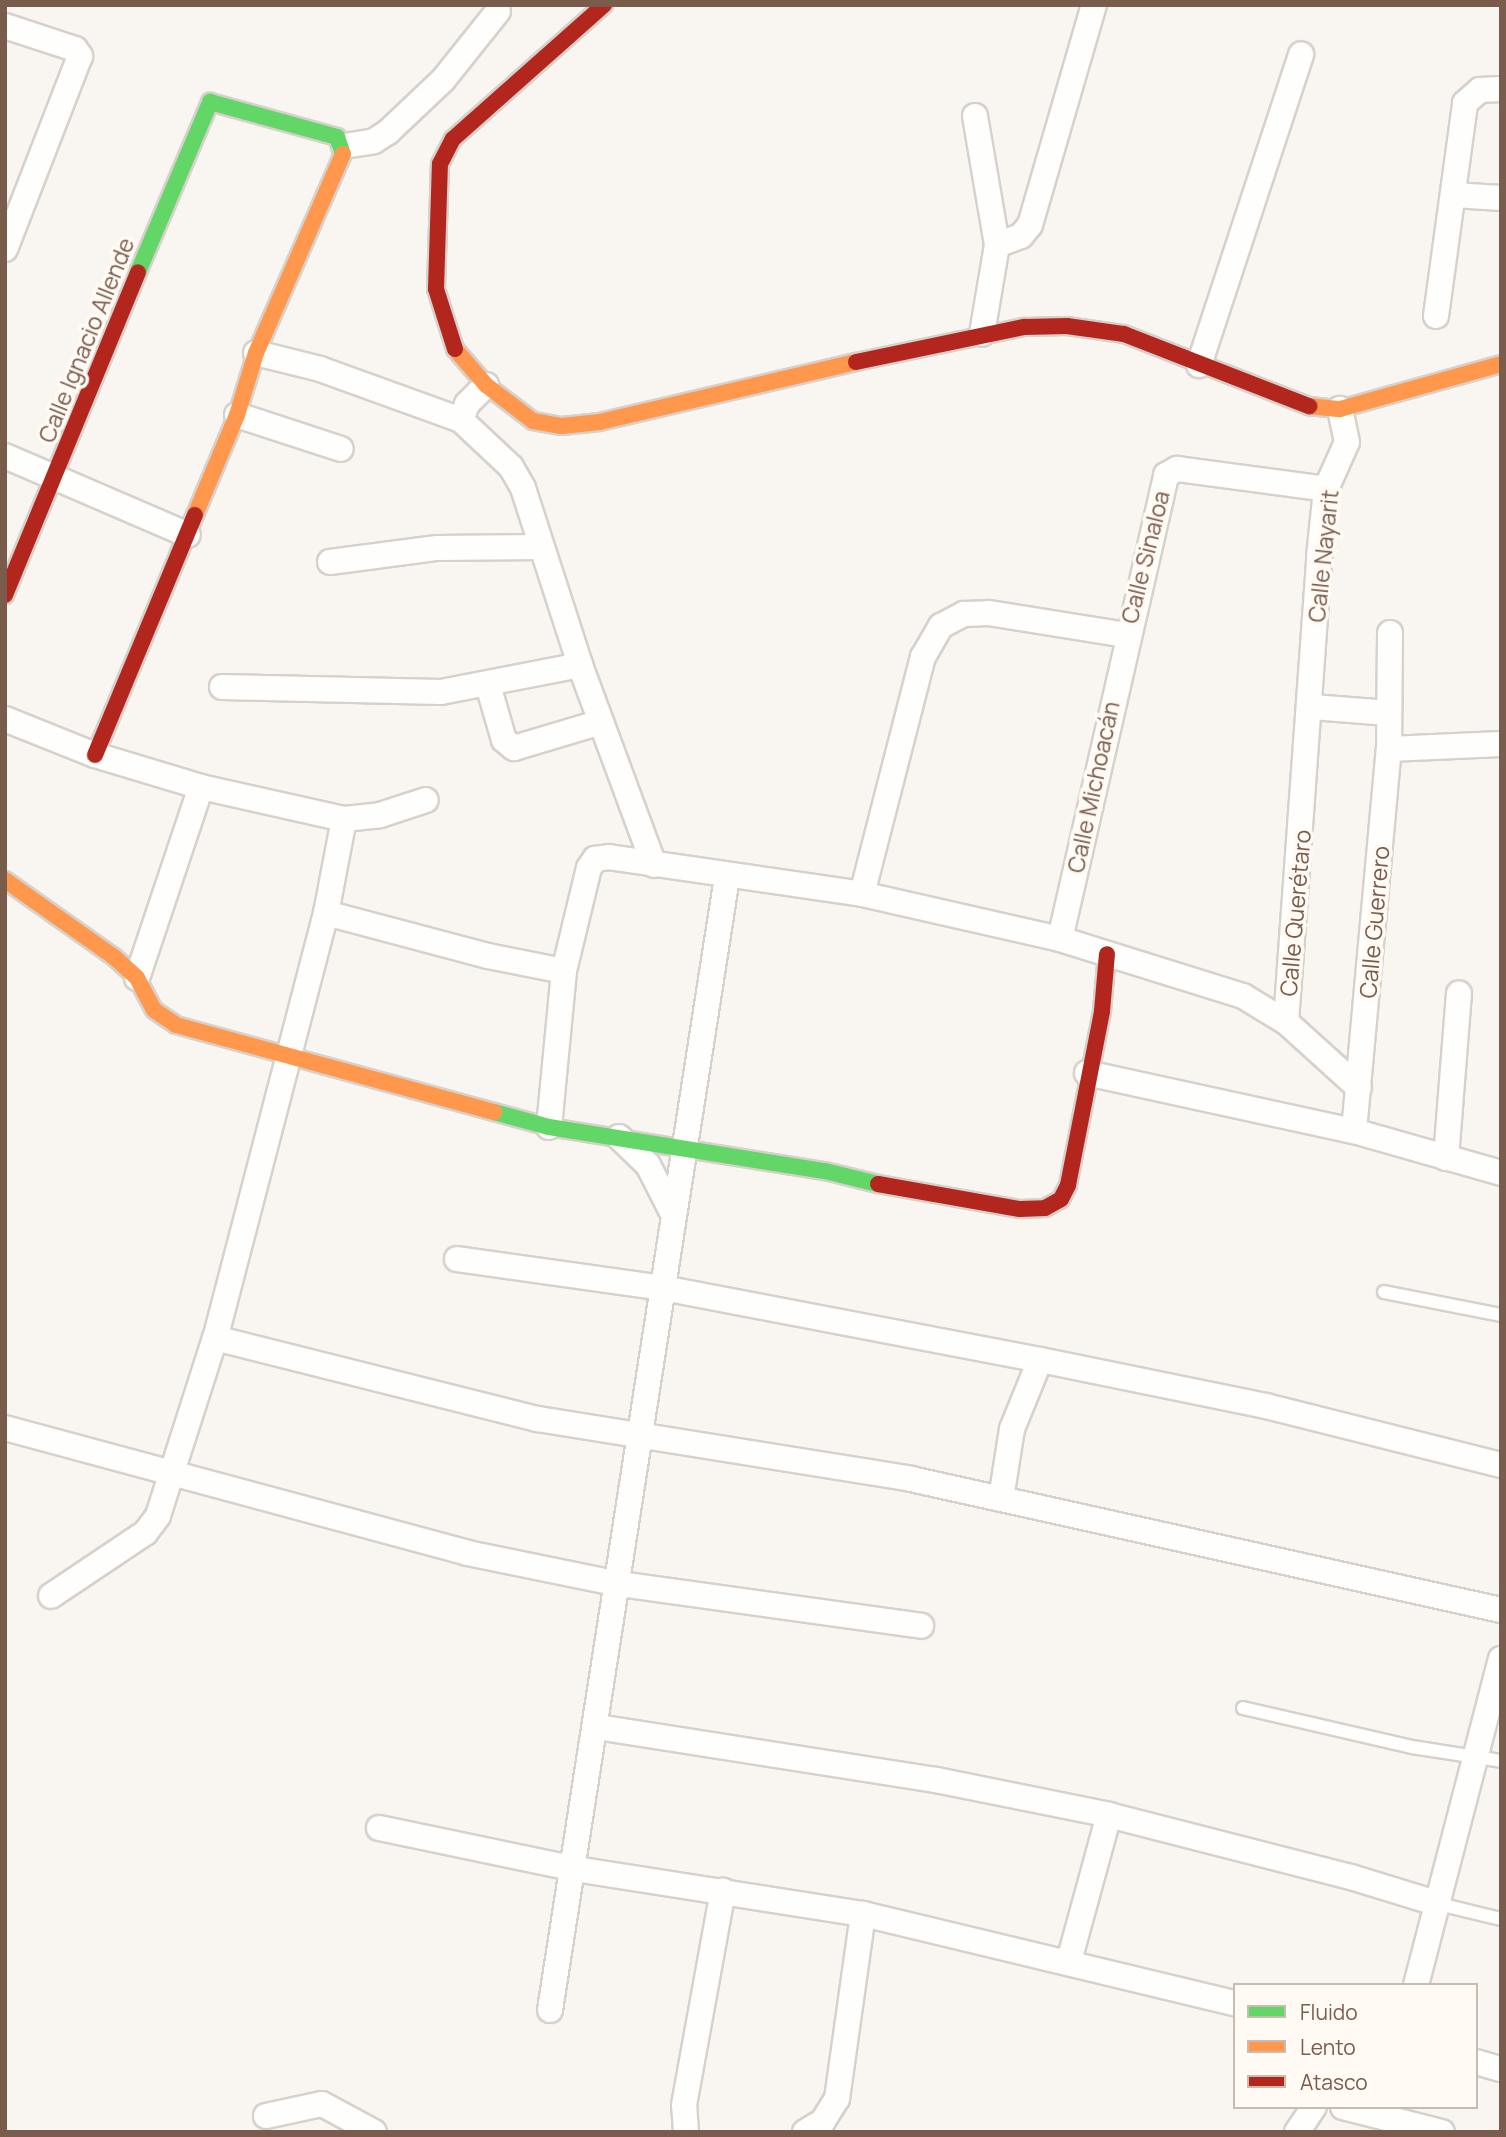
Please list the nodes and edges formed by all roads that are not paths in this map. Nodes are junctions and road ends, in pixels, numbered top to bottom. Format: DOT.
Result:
graph roads {
  1 [pos="604,5"];
  2 [pos="1094,5"];
  3 [pos="498,11"];
  4 [pos="5,26"];
  5 [pos="1301,54"];
  6 [pos="1501,89"];
  7 [pos="975,116"];
  8 [pos="344,146"];
  9 [pos="1454,195"];
  10 [pos="1501,198"];
  11 [pos="996,245"];
  12 [pos="5,249"];
  13 [pos="1436,316"];
  14 [pos="982,334"];
  15 [pos="256,353"];
  16 [pos="1199,365"];
  17 [pos="1501,365"];
  18 [pos="474,400"];
  19 [pos="1340,412"];
  20 [pos="237,415"];
  21 [pos="341,449"];
  22 [pos="5,456"];
  23 [pos="55,477"];
  24 [pos="1326,489"];
  25 [pos="188,535"];
  26 [pos="541,547"];
  27 [pos="330,562"];
  28 [pos="5,596"];
  29 [pos="1390,634"];
  30 [pos="1126,635"];
  31 [pos="580,665"];
  32 [pos="488,685"];
  33 [pos="222,687"];
  34 [pos="1312,707"];
  35 [pos="1389,713"];
  36 [pos="5,719"];
  37 [pos="601,722"];
  38 [pos="1501,744"];
  39 [pos="1389,748"];
  40 [pos="94,755"];
  41 [pos="201,787"];
  42 [pos="426,800"];
  43 [pos="345,819"];
  44 [pos="654,865"];
  45 [pos="727,877"];
  46 [pos="5,880"];
  47 [pos="862,894"];
  48 [pos="326,913"];
  49 [pos="1060,939"];
  50 [pos="1107,954"];
  51 [pos="564,971"];
  52 [pos="136,978"];
  53 [pos="1459,994"];
  54 [pos="1286,1022"];
  55 [pos="289,1053"];
  56 [pos="1087,1073"];
  57 [pos="1359,1088"];
  58 [pos="549,1127"];
  59 [pos="1354,1131"];
  60 [pos="619,1137"];
  61 [pos="687,1147"];
  62 [pos="1446,1158"];
  63 [pos="1501,1173"];
  64 [pos="674,1216"];
  65 [pos="457,1259"];
  66 [pos="663,1288"];
  67 [pos="1384,1292"];
  68 [pos="1501,1315"];
  69 [pos="215,1338"];
  70 [pos="1040,1360"];
  71 [pos="5,1428"];
  72 [pos="642,1436"];
  73 [pos="1501,1465"];
  74 [pos="173,1472"];
  75 [pos="1001,1499"];
  76 [pos="620,1584"];
  77 [pos="51,1595"];
  78 [pos="1501,1610"];
  79 [pos="920,1626"];
  80 [pos="1501,1659"];
  81 [pos="1244,1708"];
  82 [pos="597,1727"];
  83 [pos="1489,1759"];
  84 [pos="1109,1815"];
  85 [pos="379,1828"];
  86 [pos="575,1869"];
  87 [pos="723,1891"];
  88 [pos="1439,1905"];
  89 [pos="863,1914"];
  90 [pos="1501,1919"];
  91 [pos="1069,1961"];
  92 [pos="1417,1983"];
  93 [pos="1233,2002"];
  94 [pos="550,2010"];
  95 [pos="1478,2062"];
  96 [pos="1501,2068"];
  97 [pos="1313,2109"];
  98 [pos="1351,2109"];
  99 [pos="266,2116"];
  100 [pos="374,2132"];
  101 [pos="686,2132"];
  102 [pos="805,2132"];
  103 [pos="1297,2132"];
  104 [pos="1442,2132"];
  1 -- 18 [label="street"];
  2 -- 11 [label="street"];
  3 -- 8 [label="street"];
  4 -- 12 [label="street"];
  5 -- 16 [label="street"];
  6 -- 9 [label="street"];
  7 -- 11 [label="street"];
  8 -- 15 [label="street"];
  8 -- 23 [label="street, Calle Ignacio Allende"];
  9 -- 10 [label="street"];
  9 -- 13 [label="street"];
  11 -- 14 [label="street"];
  14 -- 16 [label="street"];
  14 -- 18 [label="street"];
  15 -- 18 [label="street"];
  15 -- 20 [label="street"];
  16 -- 19 [label="street"];
  17 -- 19 [label="street"];
  18 -- 26 [label="street"];
  19 -- 24 [label="street, Calle Nayarit"];
  20 -- 21 [label="street"];
  20 -- 25 [label="street"];
  22 -- 23 [label="street"];
  23 -- 25 [label="street"];
  23 -- 28 [label="street, Calle Ignacio Allende"];
  24 -- 30 [label="street, Calle Sinaloa"];
  24 -- 34 [label="street, Calle Nayarit"];
  25 -- 40 [label="street"];
  26 -- 27 [label="street"];
  26 -- 31 [label="street"];
  29 -- 35 [label="street, Calle Guerrero"];
  30 -- 47 [label="street"];
  30 -- 49 [label="street, Calle Michoacán"];
  31 -- 32 [label="street"];
  31 -- 37 [label="street"];
  32 -- 33 [label="street"];
  32 -- 37 [label="street"];
  34 -- 35 [label="street"];
  34 -- 54 [label="street, Calle Querétaro"];
  35 -- 39 [label="street, Calle Guerrero"];
  36 -- 40 [label="street"];
  37 -- 44 [label="street"];
  38 -- 39 [label="street"];
  39 -- 57 [label="street, Calle Guerrero"];
  40 -- 41 [label="street"];
  41 -- 43 [label="street"];
  41 -- 52 [label="street"];
  42 -- 43 [label="street"];
  43 -- 48 [label="street"];
  44 -- 45 [label="street"];
  44 -- 51 [label="street"];
  45 -- 47 [label="street"];
  45 -- 61 [label="street"];
  46 -- 52 [label="street"];
  47 -- 49 [label="street"];
  48 -- 51 [label="street"];
  48 -- 55 [label="street"];
  49 -- 50 [label="street"];
  50 -- 54 [label="street"];
  50 -- 56 [label="street"];
  51 -- 58 [label="street"];
  52 -- 55 [label="street"];
  53 -- 62 [label="street"];
  54 -- 57 [label="street, Calle Querétaro"];
  55 -- 58 [label="street"];
  55 -- 69 [label="street"];
  56 -- 59 [label="street"];
  56 -- 61 [label="street"];
  57 -- 59 [label="street, Calle Guerrero"];
  58 -- 60 [label="street"];
  59 -- 62 [label="street"];
  60 -- 61 [label="street"];
  60 -- 64 [label="street"];
  61 -- 64 [label="street"];
  62 -- 63 [label="street"];
  64 -- 66 [label="street"];
  65 -- 66 [label="street"];
  66 -- 70 [label="street"];
  66 -- 72 [label="street"];
  67 -- 68 [label="lane"];
  69 -- 72 [label="street"];
  69 -- 74 [label="street"];
  70 -- 73 [label="street"];
  70 -- 75 [label="street"];
  71 -- 74 [label="street"];
  72 -- 75 [label="street"];
  72 -- 76 [label="street"];
  74 -- 76 [label="street"];
  74 -- 77 [label="street"];
  75 -- 78 [label="street"];
  76 -- 79 [label="street"];
  76 -- 82 [label="street"];
  80 -- 83 [label="street"];
  81 -- 83 [label="lane"];
  82 -- 84 [label="street"];
  82 -- 86 [label="street"];
  83 -- 88 [label="street"];
  84 -- 88 [label="street"];
  84 -- 91 [label="street"];
  85 -- 86 [label="street"];
  86 -- 87 [label="street"];
  86 -- 94 [label="street"];
  87 -- 89 [label="street"];
  87 -- 101 [label="street"];
  88 -- 90 [label="lane"];
  88 -- 92 [label="street"];
  89 -- 91 [label="street"];
  89 -- 102 [label="street"];
  91 -- 93 [label="street"];
  95 -- 96 [label="street"];
  97 -- 103 [label="street"];
  98 -- 104 [label="street"];
  99 -- 100 [label="street"];
}
